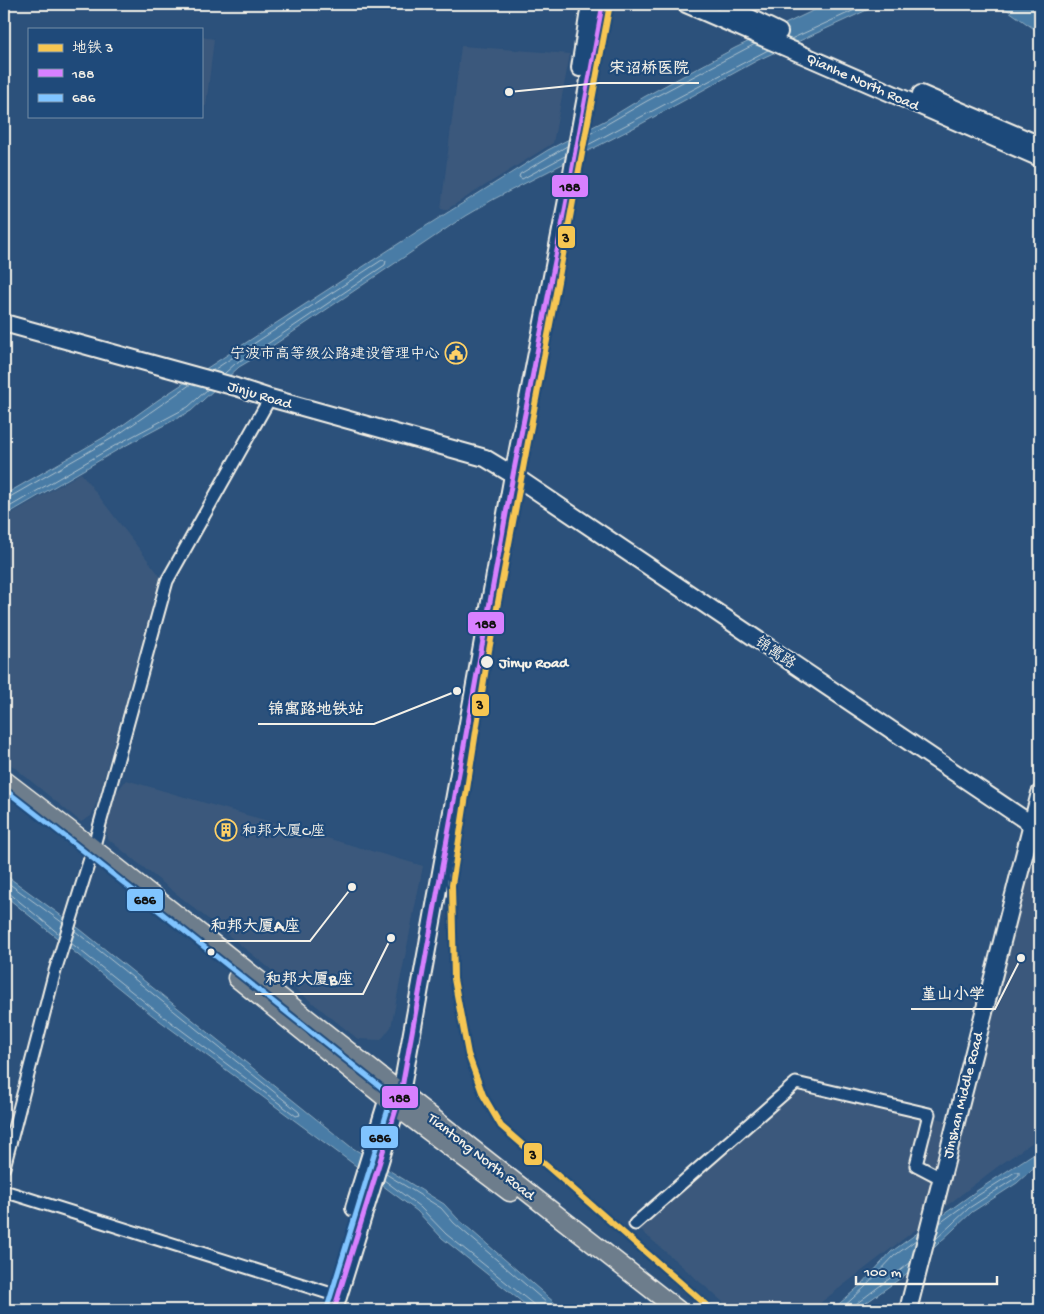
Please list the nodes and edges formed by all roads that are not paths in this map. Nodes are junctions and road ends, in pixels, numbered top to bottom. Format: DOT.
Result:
graph roads {
  1 [pos="590,4"];
  2 [pos="603,4"];
  3 [pos="686,4"];
  4 [pos="724,4"];
  5 [pos="740,20"];
  6 [pos="804,49"];
  7 [pos="575,129"];
  8 [pos="1040,145"];
  9 [pos="1040,158"];
  10 [pos="4,323"];
  11 [pos="270,398"];
  12 [pos="509,473"];
  13 [pos="4,780"];
  14 [pos="1040,792"];
  15 [pos="4,793"];
  16 [pos="1036,826"];
  17 [pos="87,852"];
  18 [pos="394,1096"];
  19 [pos="4,1167"];
  20 [pos="941,1178"];
  21 [pos="4,1191"];
  22 [pos="635,1224"];
  23 [pos="334,1300"];
  24 [pos="324,1310"];
  25 [pos="661,1310"];
  26 [pos="678,1310"];
  27 [pos="908,1310"];
  1 -- 7 [label="main road"];
  2 -- 7 [label="main road"];
  3 -- 5 [label="main road, Qianhe North Road"];
  4 -- 5 [label="main road, Qianhe North Road"];
  5 -- 6 [label="main road, Qianhe North Road"];
  6 -- 8 [label="main road, Qianhe North Road"];
  6 -- 9 [label="main road, Qianhe North Road"];
  7 -- 12 [label="main road"];
  10 -- 11 [label="main road, Jinju Road"];
  11 -- 12 [label="main road, Jinju Road"];
  11 -- 17 [label="street"];
  12 -- 16 [label="main road, 锦寓路"];
  12 -- 18 [label="main road"];
  13 -- 17 [label="main road, Tiantong North Road"];
  14 -- 16 [label="main road, Jinshan Middle Road"];
  15 -- 17 [label="main road, Tiantong North Road"];
  16 -- 20 [label="main road, Jinshan Middle Road"];
  17 -- 18 [label="main road, Tiantong North Road"];
  17 -- 19 [label="street"];
  18 -- 23 [label="main road"];
  18 -- 23 [label="main road"];
  18 -- 25 [label="main road"];
  18 -- 26 [label="main road, Tiantong North Road"];
  20 -- 22 [label="street"];
  20 -- 27 [label="main road, Jinshan Middle Road"];
  21 -- 23 [label="street"];
  23 -- 24 [label="main road"];
}
